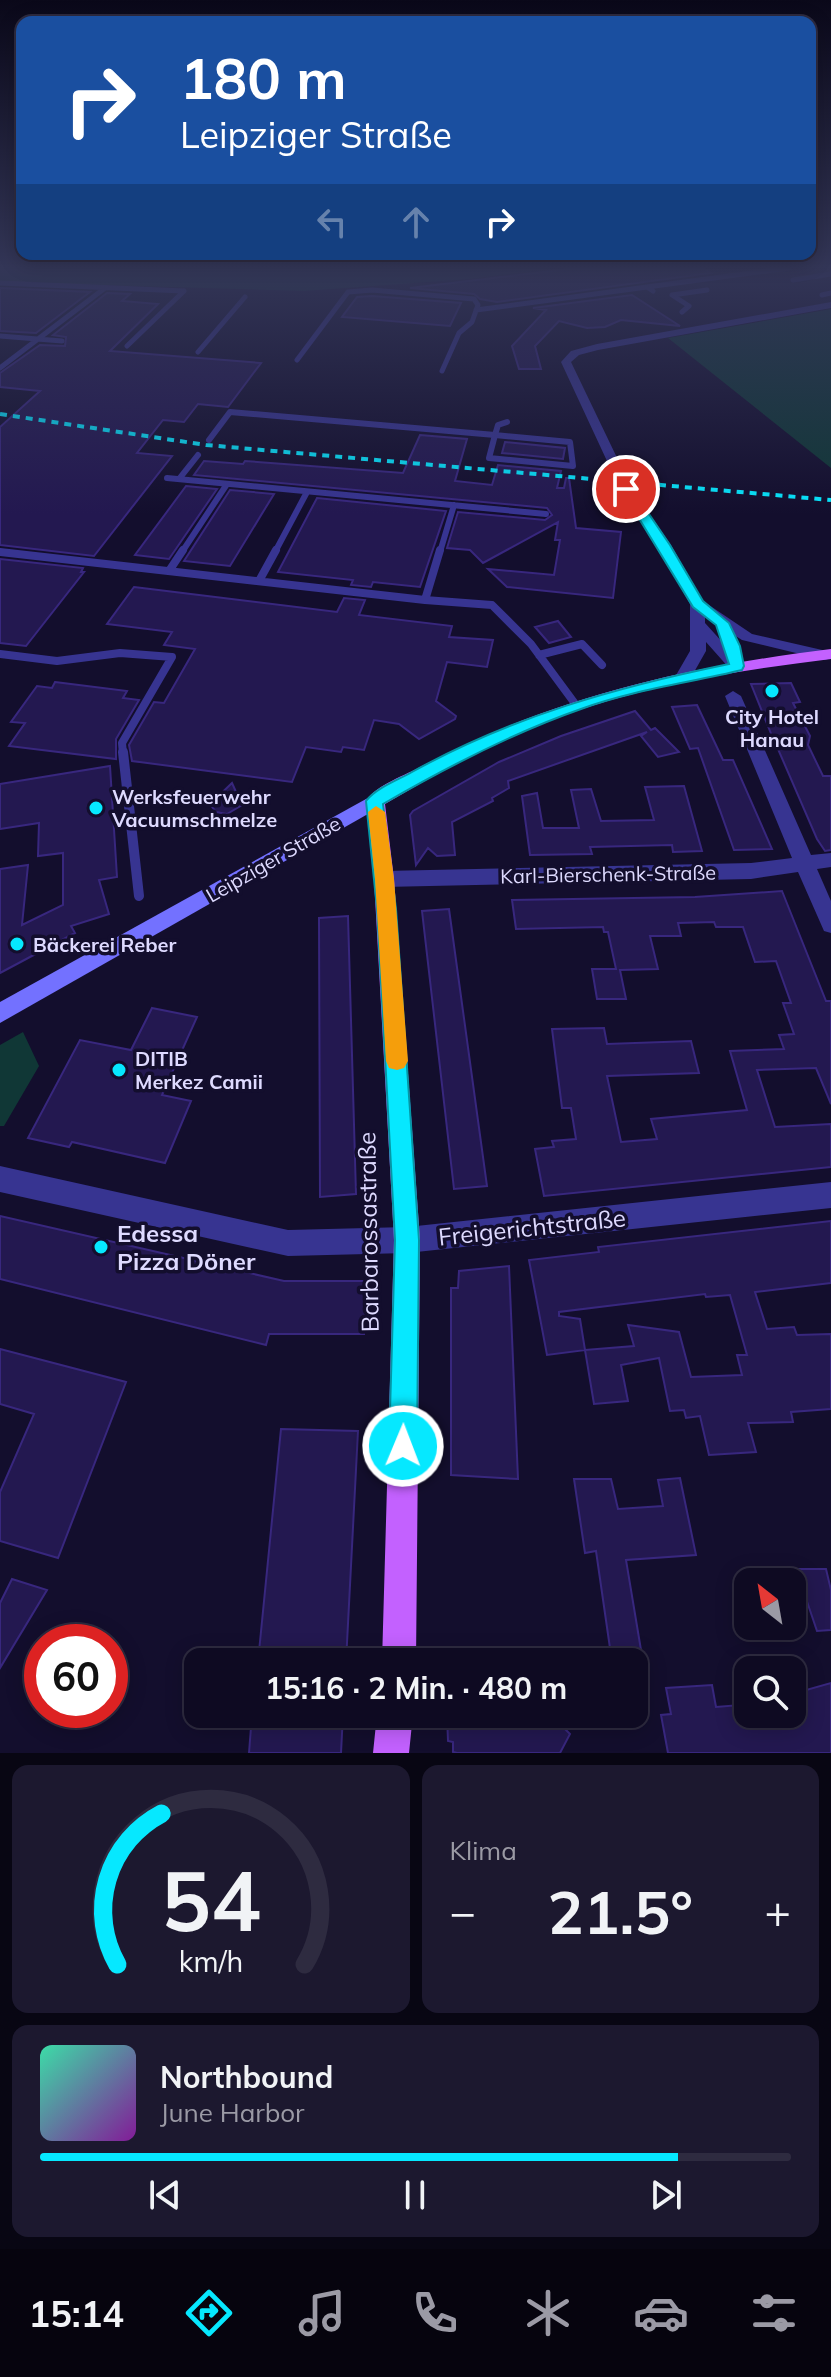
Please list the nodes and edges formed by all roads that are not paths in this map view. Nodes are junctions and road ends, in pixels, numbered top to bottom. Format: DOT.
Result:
graph roads {
  1 [pos="24,350"];
  2 [pos="305,350"];
  3 [pos="451,350"];
  4 [pos="584,350"];
  5 [pos="297,360"];
  6 [pos="0,368"];
  7 [pos="442,371"];
  8 [pos="507,422"];
  9 [pos="495,435"];
  10 [pos="209,440"];
  11 [pos="198,455"];
  12 [pos="167,478"];
  13 [pos="179,479"];
  14 [pos="227,484"];
  15 [pos="307,492"];
  16 [pos="454,505"];
  17 [pos="546,514"];
  18 [pos="0,552"];
  19 [pos="169,571"];
  20 [pos="259,581"];
  21 [pos="425,600"];
  22 [pos="697,604"];
  23 [pos="697,623"];
  24 [pos="722,623"];
  25 [pos="0,654"];
  26 [pos="828,654"];
  27 [pos="539,655"];
  28 [pos="602,665"];
  29 [pos="736,666"];
  30 [pos="683,677"];
  31 [pos="733,696"];
  32 [pos="576,705"];
  33 [pos="375,801"];
  34 [pos="831,860"];
  35 [pos="805,864"];
  36 [pos="384,879"];
  37 [pos="139,896"];
  38 [pos="831,925"];
  39 [pos="0,1013"];
  40 [pos="0,1179"];
  41 [pos="831,1195"];
  42 [pos="407,1240"];
  43 [pos="399,1648"];
  1 -- 6 [label="lane"];
  2 -- 5 [label="lane"];
  3 -- 7 [label="lane"];
  4 -- 22 [label="street"];
  8 -- 9 [label="lane"];
  9 -- 9 [label="lane"];
  9 -- 10 [label="lane"];
  11 -- 13 [label="lane"];
  12 -- 13 [label="lane"];
  13 -- 14 [label="lane"];
  14 -- 15 [label="lane"];
  14 -- 19 [label="lane"];
  15 -- 16 [label="lane"];
  15 -- 20 [label="lane"];
  16 -- 17 [label="lane"];
  16 -- 21 [label="lane"];
  18 -- 19 [label="lane"];
  19 -- 20 [label="lane"];
  20 -- 21 [label="lane"];
  21 -- 27 [label="lane"];
  22 -- 23 [label="street"];
  22 -- 24 [label="street"];
  23 -- 29 [label="street"];
  23 -- 30 [label="street"];
  24 -- 26 [label="street"];
  24 -- 29 [label="street"];
  25 -- 37 [label="lane"];
  26 -- 29 [label="main road, Leipziger Straße"];
  27 -- 28 [label="lane"];
  27 -- 32 [label="lane"];
  29 -- 30 [label="main road, Leipziger Straße"];
  30 -- 32 [label="main road, Leipziger Straße"];
  31 -- 35 [label="street"];
  32 -- 33 [label="main road, Leipziger Straße"];
  33 -- 36 [label="main road, Barbarossastraße"];
  33 -- 39 [label="main road, Leipziger Straße"];
  34 -- 35 [label="street, Karl-Bierschenk-Straße"];
  35 -- 36 [label="street, Karl-Bierschenk-Straße"];
  35 -- 38 [label="street"];
  36 -- 42 [label="main road, Barbarossastraße"];
  40 -- 42 [label="street, Freigerichtstraße"];
  41 -- 42 [label="street, Freigerichtstraße"];
  42 -- 43 [label="main road, Barbarossastraße"];
}
